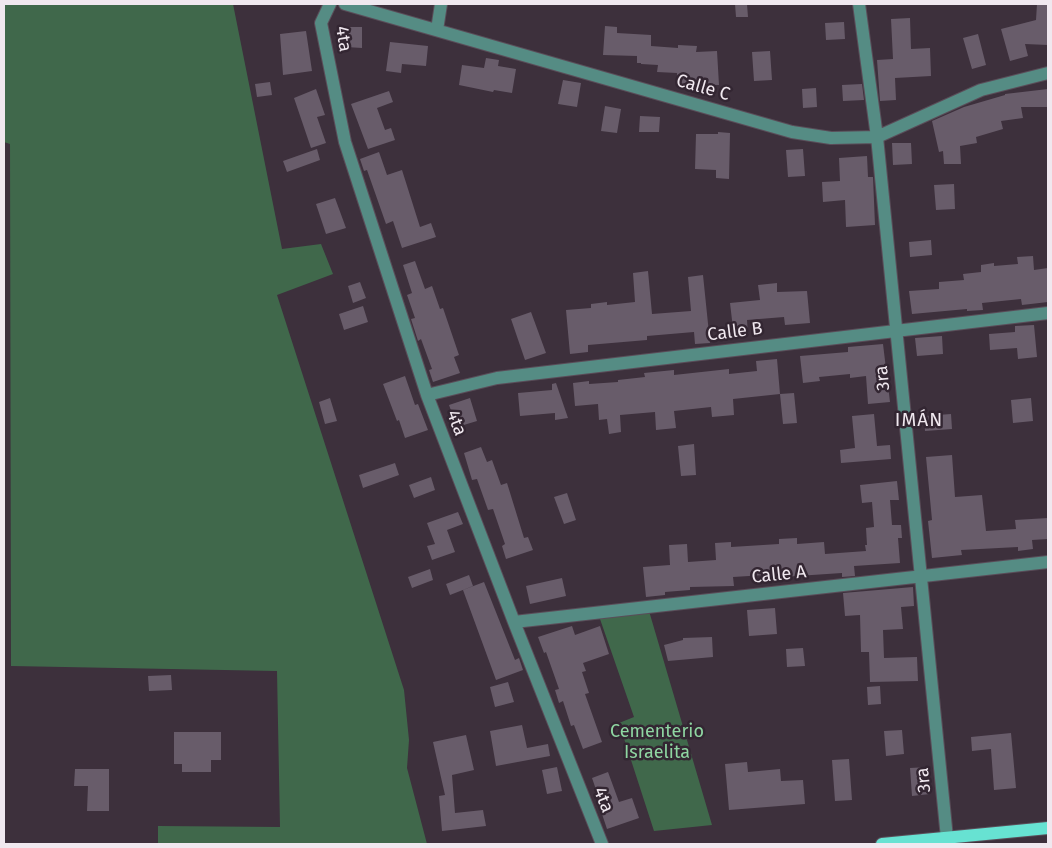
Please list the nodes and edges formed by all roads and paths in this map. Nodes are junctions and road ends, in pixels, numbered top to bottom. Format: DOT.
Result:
graph roads {
  1 [pos="330,4"];
  2 [pos="345,4"];
  3 [pos="441,4"];
  4 [pos="859,4"];
  5 [pos="437,30"];
  6 [pos="1048,73"];
  7 [pos="877,137"];
  8 [pos="1048,313"];
  9 [pos="896,331"];
  10 [pos="427,395"];
  11 [pos="1048,562"];
  12 [pos="922,577"];
  13 [pos="514,622"];
  14 [pos="1048,828"];
  15 [pos="947,838"];
  16 [pos="602,844"];
  17 [pos="882,844"];
  1 -- 10 [label="street, 4ta"];
  2 -- 5 [label="street, Calle C"];
  3 -- 5 [label="street"];
  4 -- 7 [label="street, 3ra"];
  5 -- 7 [label="street, Calle C"];
  6 -- 7 [label="street, Calle C"];
  7 -- 9 [label="street, 3ra"];
  8 -- 9 [label="street, Calle B"];
  9 -- 10 [label="street, Calle B"];
  9 -- 12 [label="street, 3ra"];
  10 -- 13 [label="street, 4ta"];
  11 -- 12 [label="street, Calle A"];
  12 -- 13 [label="street, Calle A"];
  12 -- 15 [label="street, 3ra"];
  13 -- 16 [label="street, 4ta"];
  14 -- 15 [label="main road"];
  15 -- 17 [label="main road"];
}
